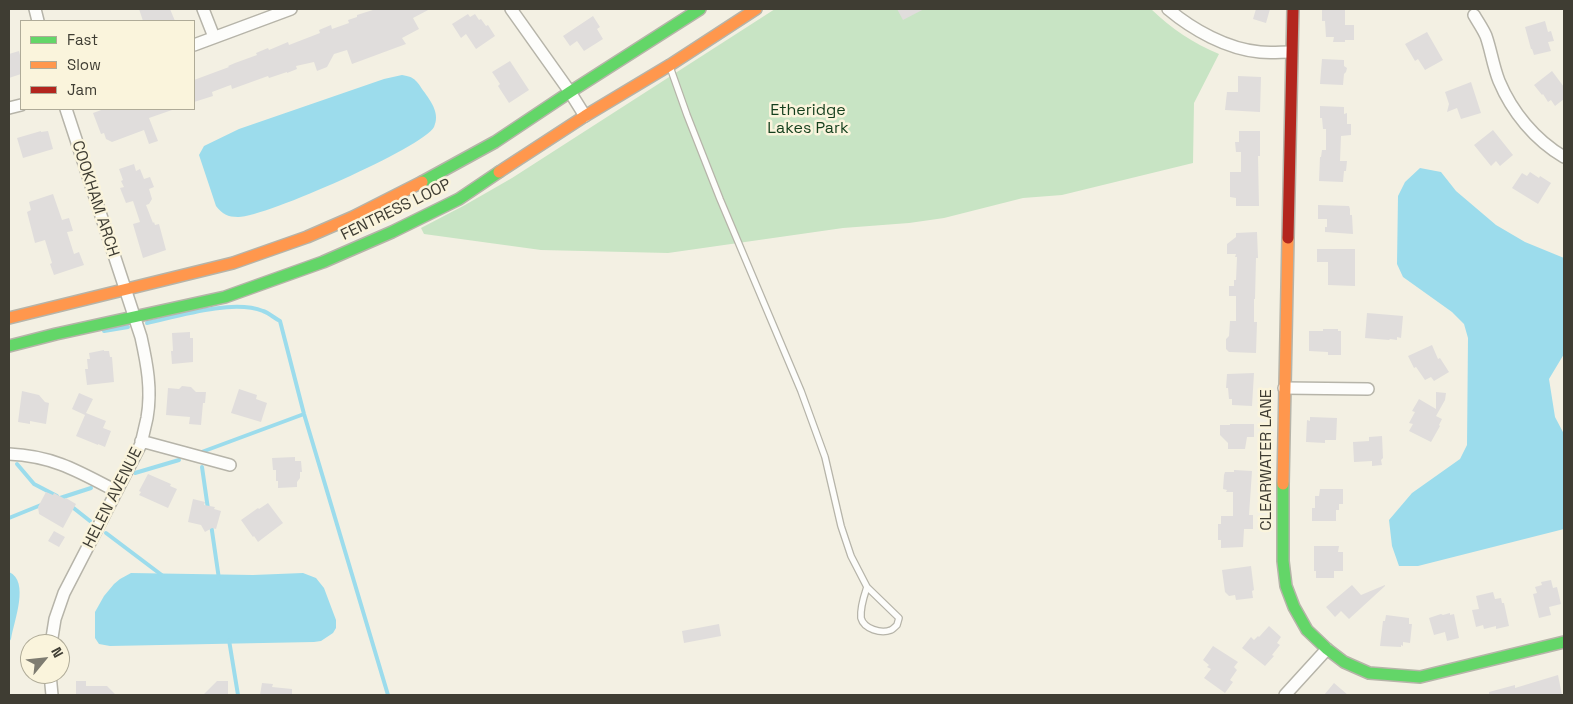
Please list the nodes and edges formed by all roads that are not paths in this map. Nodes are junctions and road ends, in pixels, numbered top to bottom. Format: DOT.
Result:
graph roads {
  1 [pos="203,9"];
  2 [pos="290,9"];
  3 [pos="510,9"];
  4 [pos="700,9"];
  5 [pos="756,9"];
  6 [pos="1168,9"];
  7 [pos="1293,9"];
  8 [pos="1474,15"];
  9 [pos="214,37"];
  10 [pos="195,45"];
  11 [pos="1291,52"];
  12 [pos="670,65"];
  13 [pos="570,92"];
  14 [pos="66,110"];
  15 [pos="585,116"];
  16 [pos="1564,157"];
  17 [pos="125,289"];
  18 [pos="134,316"];
  19 [pos="9,318"];
  20 [pos="9,346"];
  21 [pos="1284,388"];
  22 [pos="1368,390"];
  23 [pos="141,441"];
  24 [pos="9,454"];
  25 [pos="230,465"];
  26 [pos="116,491"];
  27 [pos="867,587"];
  28 [pos="53,634"];
  29 [pos="1564,642"];
  30 [pos="1327,649"];
  31 [pos="1285,695"];
  1 -- 9 [label="street"];
  2 -- 9 [label="street"];
  3 -- 13 [label="street"];
  4 -- 13 [label="street, FENTRESS LOOP"];
  5 -- 12 [label="street, FENTRESS LOOP"];
  6 -- 11 [label="street"];
  7 -- 11 [label="street, CLEARWATER LANE"];
  8 -- 16 [label="street"];
  9 -- 10 [label="street"];
  11 -- 21 [label="street, CLEARWATER LANE"];
  12 -- 15 [label="street, FENTRESS LOOP"];
  12 -- 27 [label="lane"];
  13 -- 15 [label="street"];
  13 -- 17 [label="street, FENTRESS LOOP"];
  14 -- 17 [label="street, COOKHAM ARCH"];
  15 -- 18 [label="street, FENTRESS LOOP"];
  17 -- 18 [label="street, HELEN AVENUE"];
  17 -- 19 [label="street, FENTRESS LOOP"];
  18 -- 20 [label="street, FENTRESS LOOP"];
  18 -- 23 [label="street, HELEN AVENUE"];
  21 -- 22 [label="street"];
  21 -- 30 [label="street, CLEARWATER LANE"];
  23 -- 25 [label="street"];
  23 -- 26 [label="street, HELEN AVENUE"];
  24 -- 26 [label="street"];
  26 -- 28 [label="street, HELEN AVENUE"];
  27 -- 27 [label="lane"];
  29 -- 30 [label="street, CLEARWATER LANE"];
  30 -- 31 [label="street"];
}
